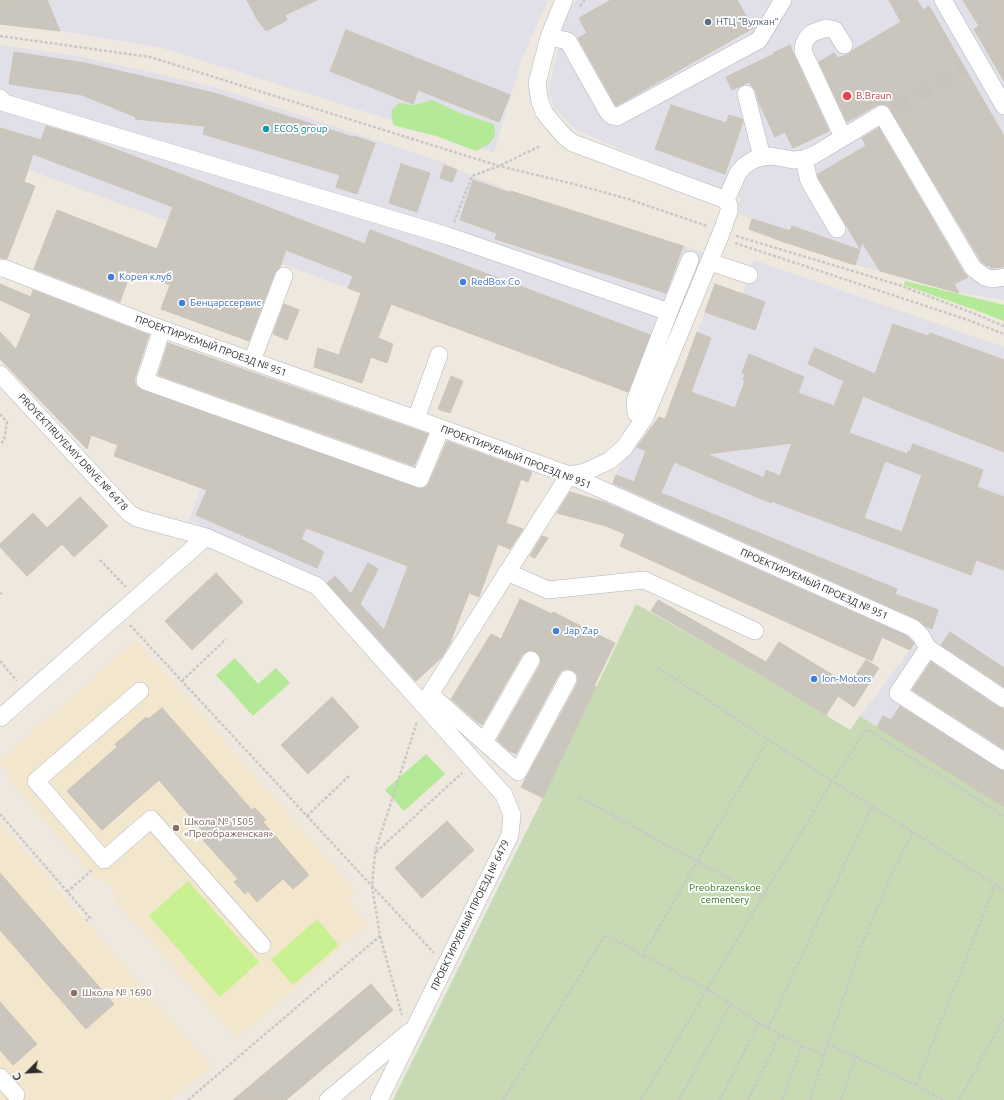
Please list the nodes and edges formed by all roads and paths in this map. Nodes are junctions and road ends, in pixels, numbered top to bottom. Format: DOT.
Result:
graph roads {
  1 [pos="564,0"];
  2 [pos="783,0"];
  3 [pos="943,0"];
  4 [pos="0,36"];
  5 [pos="549,37"];
  6 [pos="844,45"];
  7 [pos="746,94"];
  8 [pos="0,98"];
  9 [pos="1004,106"];
  10 [pos="843,137"];
  11 [pos="540,146"];
  12 [pos="762,157"];
  13 [pos="804,159"];
  14 [pos="499,166"];
  15 [pos="726,200"];
  16 [pos="837,229"];
  17 [pos="721,234"];
  18 [pos="448,236"];
  19 [pos="690,260"];
  20 [pos="710,262"];
  21 [pos="0,268"];
  22 [pos="749,275"];
  23 [pos="284,276"];
  24 [pos="1004,277"];
  25 [pos="669,312"];
  26 [pos="1004,326"];
  27 [pos="151,328"];
  28 [pos="1004,334"];
  29 [pos="439,355"];
  30 [pos="252,361"];
  31 [pos="0,374"];
  32 [pos="0,414"];
  33 [pos="645,417"];
  34 [pos="416,419"];
  35 [pos="441,428"];
  36 [pos="0,445"];
  37 [pos="569,475"];
  38 [pos="206,537"];
  39 [pos="100,560"];
  40 [pos="507,572"];
  41 [pos="136,598"];
  42 [pos="119,613"];
  43 [pos="755,631"];
  44 [pos="226,639"];
  45 [pos="928,648"];
  46 [pos="531,660"];
  47 [pos="0,661"];
  48 [pos="658,668"];
  49 [pos="568,678"];
  50 [pos="182,681"];
  51 [pos="140,691"];
  52 [pos="28,693"];
  53 [pos="426,699"];
  54 [pos="1004,699"];
  55 [pos="0,718"];
  56 [pos="768,739"];
  57 [pos="484,742"];
  58 [pos="474,761"];
  59 [pos="1004,761"];
  60 [pos="350,775"];
  61 [pos="832,781"];
  62 [pos="579,797"];
  63 [pos="872,806"];
  64 [pos="0,814"];
  65 [pos="307,816"];
  66 [pos="1004,816"];
  67 [pos="913,833"];
  68 [pos="375,852"];
  69 [pos="697,862"];
  70 [pos="90,872"];
  71 [pos="996,885"];
  72 [pos="372,886"];
  73 [pos="1004,890"];
  74 [pos="67,892"];
  75 [pos="763,897"];
  76 [pos="86,921"];
  77 [pos="380,936"];
  78 [pos="262,945"];
  79 [pos="435,953"];
  80 [pos="643,955"];
  81 [pos="707,989"];
  82 [pos="730,1004"];
  83 [pos="1004,1018"];
  84 [pos="408,1022"];
  85 [pos="759,1023"];
  86 [pos="768,1028"];
  87 [pos="780,1034"];
  88 [pos="828,1044"];
  89 [pos="802,1046"];
  90 [pos="824,1055"];
  91 [pos="855,1057"];
  92 [pos="0,1077"];
  93 [pos="916,1086"];
  94 [pos="16,1095"];
  95 [pos="188,1100"];
  96 [pos="328,1100"];
  97 [pos="379,1100"];
  98 [pos="503,1100"];
  99 [pos="641,1100"];
  100 [pos="679,1100"];
  101 [pos="720,1100"];
  102 [pos="748,1100"];
  103 [pos="782,1100"];
  104 [pos="810,1100"];
  105 [pos="841,1100"];
  106 [pos="944,1100"];
  107 [pos="959,1100"];
  1 -- 5 [label="street"];
  2 -- 5 [label="street"];
  3 -- 9 [label="street"];
  4 -- 14 [label="path"];
  5 -- 15 [label="street"];
  6 -- 10 [label="street"];
  7 -- 12 [label="street"];
  8 -- 18 [label="street"];
  10 -- 13 [label="street"];
  10 -- 24 [label="street"];
  11 -- 14 [label="path"];
  12 -- 13 [label="street"];
  12 -- 15 [label="street"];
  13 -- 16 [label="street"];
  14 -- 17 [label="path"];
  14 -- 18 [label="path"];
  15 -- 17 [label="street"];
  17 -- 20 [label="street"];
  17 -- 26 [label="path"];
  17 -- 28 [label="path"];
  18 -- 25 [label="street"];
  19 -- 25 [label="street"];
  20 -- 22 [label="street"];
  20 -- 33 [label="street"];
  21 -- 27 [label="street, ПРОЕКТИРУЕМЫЙ ПРОЕЗД № 951"];
  23 -- 30 [label="street"];
  25 -- 33 [label="street"];
  27 -- 30 [label="street, ПРОЕКТИРУЕМЫЙ ПРОЕЗД № 951"];
  27 -- 35 [label="street"];
  29 -- 34 [label="street"];
  30 -- 34 [label="street, ПРОЕКТИРУЕМЫЙ ПРОЕЗД № 951"];
  31 -- 38 [label="street, PROYEKTIRUYEMIY DRIVE № 6478"];
  32 -- 36 [label="path"];
  33 -- 37 [label="street"];
  34 -- 35 [label="street, ПРОЕКТИРУЕМЫЙ ПРОЕЗД № 951"];
  35 -- 37 [label="street, ПРОЕКТИРУЕМЫЙ ПРОЕЗД № 951"];
  37 -- 40 [label="street"];
  37 -- 45 [label="street, ПРОЕКТИРУЕМЫЙ ПРОЕЗД № 951"];
  38 -- 41 [label="street"];
  38 -- 53 [label="street, PROYEKTIRUYEMIY DRIVE № 6478"];
  39 -- 41 [label="path"];
  40 -- 43 [label="street"];
  40 -- 53 [label="street"];
  41 -- 42 [label="street"];
  42 -- 50 [label="path"];
  42 -- 52 [label="street"];
  44 -- 50 [label="path"];
  45 -- 54 [label="street, ПРОЕКТИРУЕМЫЙ ПРОЕЗД № 951"];
  45 -- 59 [label="street"];
  46 -- 57 [label="street"];
  47 -- 52 [label="path"];
  48 -- 56 [label="path"];
  49 -- 57 [label="street"];
  50 -- 65 [label="path"];
  51 -- 78 [label="street"];
  52 -- 55 [label="street"];
  53 -- 57 [label="street"];
  53 -- 58 [label="street, ПРОЕКТИРУЕМЫЙ ПРОЕЗД № 6479"];
  53 -- 68 [label="path"];
  56 -- 61 [label="path"];
  56 -- 69 [label="path"];
  58 -- 68 [label="path"];
  58 -- 84 [label="street, ПРОЕКТИРУЕМЫЙ ПРОЕЗД № 6479"];
  60 -- 65 [label="path"];
  61 -- 63 [label="path"];
  61 -- 66 [label="path"];
  61 -- 75 [label="path"];
  62 -- 69 [label="path"];
  63 -- 67 [label="path"];
  63 -- 86 [label="path"];
  64 -- 74 [label="path"];
  65 -- 72 [label="path"];
  67 -- 71 [label="path"];
  67 -- 88 [label="path"];
  68 -- 72 [label="path"];
  69 -- 75 [label="path"];
  69 -- 80 [label="path"];
  70 -- 74 [label="path"];
  71 -- 73 [label="path"];
  71 -- 93 [label="path"];
  72 -- 77 [label="path"];
  72 -- 79 [label="path"];
  74 -- 76 [label="path"];
  75 -- 81 [label="path"];
  77 -- 84 [label="path"];
  77 -- 95 [label="path"];
  80 -- 81 [label="path"];
  80 -- 98 [label="path"];
  81 -- 82 [label="path"];
  81 -- 99 [label="path"];
  82 -- 85 [label="path"];
  82 -- 100 [label="path"];
  83 -- 107 [label="path"];
  84 -- 96 [label="street"];
  84 -- 97 [label="street, ПРОЕКТИРУЕМЫЙ ПРОЕЗД № 6479"];
  85 -- 86 [label="path"];
  85 -- 101 [label="path"];
  86 -- 87 [label="path"];
  87 -- 89 [label="path"];
  87 -- 102 [label="path"];
  88 -- 90 [label="path"];
  88 -- 91 [label="path"];
  89 -- 90 [label="path"];
  89 -- 103 [label="path"];
  90 -- 104 [label="path"];
  91 -- 93 [label="path"];
  91 -- 105 [label="path"];
  92 -- 94 [label="street"];
  93 -- 106 [label="path"];
}
